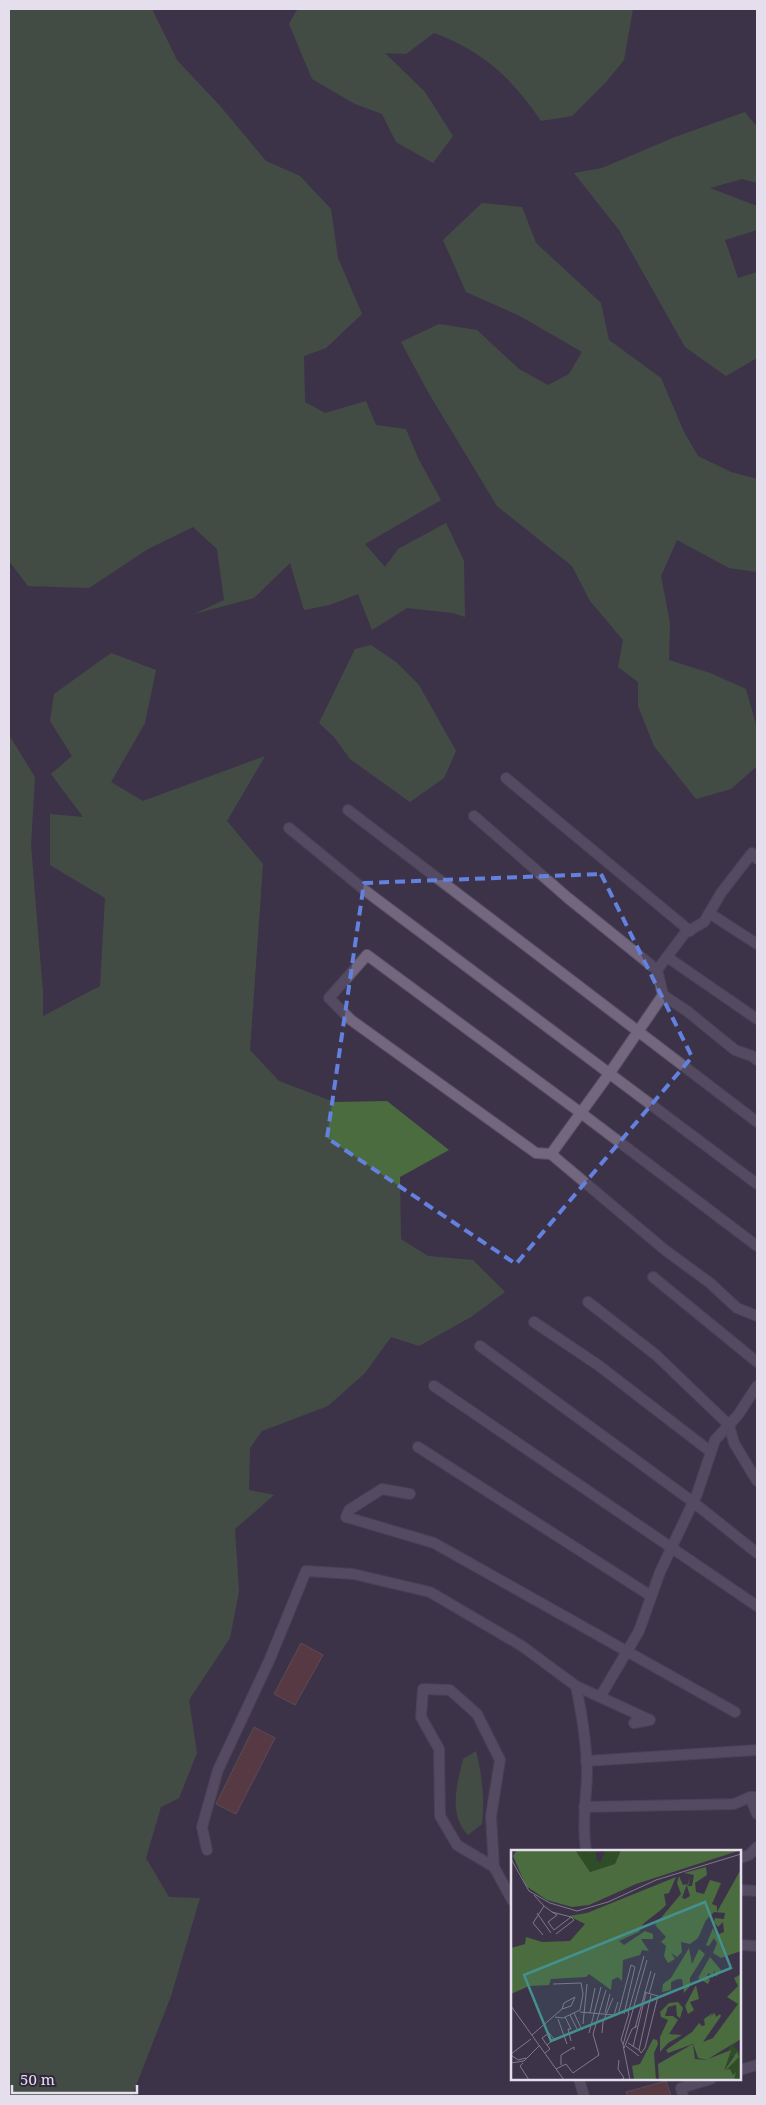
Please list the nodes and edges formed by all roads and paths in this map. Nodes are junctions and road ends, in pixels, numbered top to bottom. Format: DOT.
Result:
graph roads {
  1 [pos="506,778"];
  2 [pos="348,810"];
  3 [pos="474,816"];
  4 [pos="289,828"];
  5 [pos="757,859"];
  6 [pos="709,913"];
  7 [pos="690,931"];
  8 [pos="757,944"];
  9 [pos="667,957"];
  10 [pos="657,970"];
  11 [pos="663,995"];
  12 [pos="757,1019"];
  13 [pos="638,1031"];
  14 [pos="757,1060"];
  15 [pos="609,1074"];
  16 [pos="581,1113"];
  17 [pos="757,1122"];
  18 [pos="551,1154"];
  19 [pos="757,1184"];
  20 [pos="757,1246"];
  21 [pos="653,1277"];
  22 [pos="588,1302"];
  23 [pos="757,1316"];
  24 [pos="534,1322"];
  25 [pos="480,1346"];
  26 [pos="757,1362"];
  27 [pos="434,1386"];
  28 [pos="757,1386"];
  29 [pos="729,1425"];
  30 [pos="418,1447"];
  31 [pos="711,1452"];
  32 [pos="757,1481"];
  33 [pos="410,1494"];
  34 [pos="693,1502"];
  35 [pos="672,1548"];
  36 [pos="757,1553"];
  37 [pos="652,1596"];
  38 [pos="757,1606"];
  39 [pos="626,1652"];
  40 [pos="576,1686"];
  41 [pos="600,1697"];
  42 [pos="735,1712"];
  43 [pos="634,1723"];
  44 [pos="757,1750"];
  45 [pos="586,1761"];
  46 [pos="754,1797"];
  47 [pos="584,1807"];
  48 [pos="757,1814"];
  49 [pos="757,1847"];
  50 [pos="207,1850"];
  51 [pos="586,1850"];
  52 [pos="741,1858"];
  53 [pos="494,1868"];
  54 [pos="741,1890"];
  55 [pos="757,1892"];
  56 [pos="511,1898"];
  57 [pos="741,1945"];
  58 [pos="757,1946"];
  59 [pos="757,2065"];
  60 [pos="741,2070"];
  61 [pos="579,2080"];
  62 [pos="708,2080"];
  63 [pos="584,2096"];
  64 [pos="683,2096"];
  1 -- 7 [label="lane"];
  2 -- 13 [label="lane"];
  3 -- 10 [label="lane"];
  4 -- 15 [label="lane"];
  5 -- 6 [label="lane"];
  6 -- 7 [label="lane"];
  6 -- 8 [label="lane"];
  7 -- 9 [label="lane"];
  9 -- 10 [label="lane"];
  9 -- 12 [label="lane"];
  10 -- 11 [label="lane"];
  11 -- 13 [label="lane"];
  11 -- 14 [label="lane"];
  13 -- 15 [label="lane"];
  13 -- 17 [label="lane"];
  15 -- 16 [label="lane"];
  15 -- 19 [label="lane"];
  16 -- 18 [label="lane"];
  16 -- 18 [label="lane"];
  16 -- 20 [label="lane"];
  18 -- 23 [label="lane"];
  21 -- 26 [label="lane"];
  22 -- 29 [label="lane"];
  24 -- 31 [label="lane"];
  25 -- 34 [label="lane"];
  27 -- 35 [label="lane"];
  28 -- 29 [label="lane"];
  29 -- 31 [label="lane"];
  29 -- 32 [label="lane"];
  30 -- 37 [label="lane"];
  31 -- 34 [label="lane"];
  33 -- 39 [label="lane"];
  34 -- 35 [label="lane"];
  34 -- 36 [label="lane"];
  35 -- 37 [label="lane"];
  35 -- 38 [label="lane"];
  37 -- 39 [label="lane"];
  39 -- 41 [label="lane"];
  39 -- 42 [label="lane"];
  40 -- 41 [label="lane"];
  40 -- 45 [label="lane"];
  40 -- 50 [label="lane"];
  41 -- 43 [label="lane"];
  44 -- 45 [label="lane"];
  45 -- 47 [label="lane"];
  46 -- 47 [label="lane"];
  46 -- 48 [label="lane"];
  47 -- 51 [label="lane"];
  49 -- 52 [label="lane"];
  53 -- 53 [label="lane"];
  53 -- 56 [label="lane"];
  54 -- 55 [label="lane"];
  57 -- 58 [label="lane"];
  59 -- 60 [label="lane"];
  61 -- 63 [label="lane"];
  62 -- 64 [label="lane"];
}
